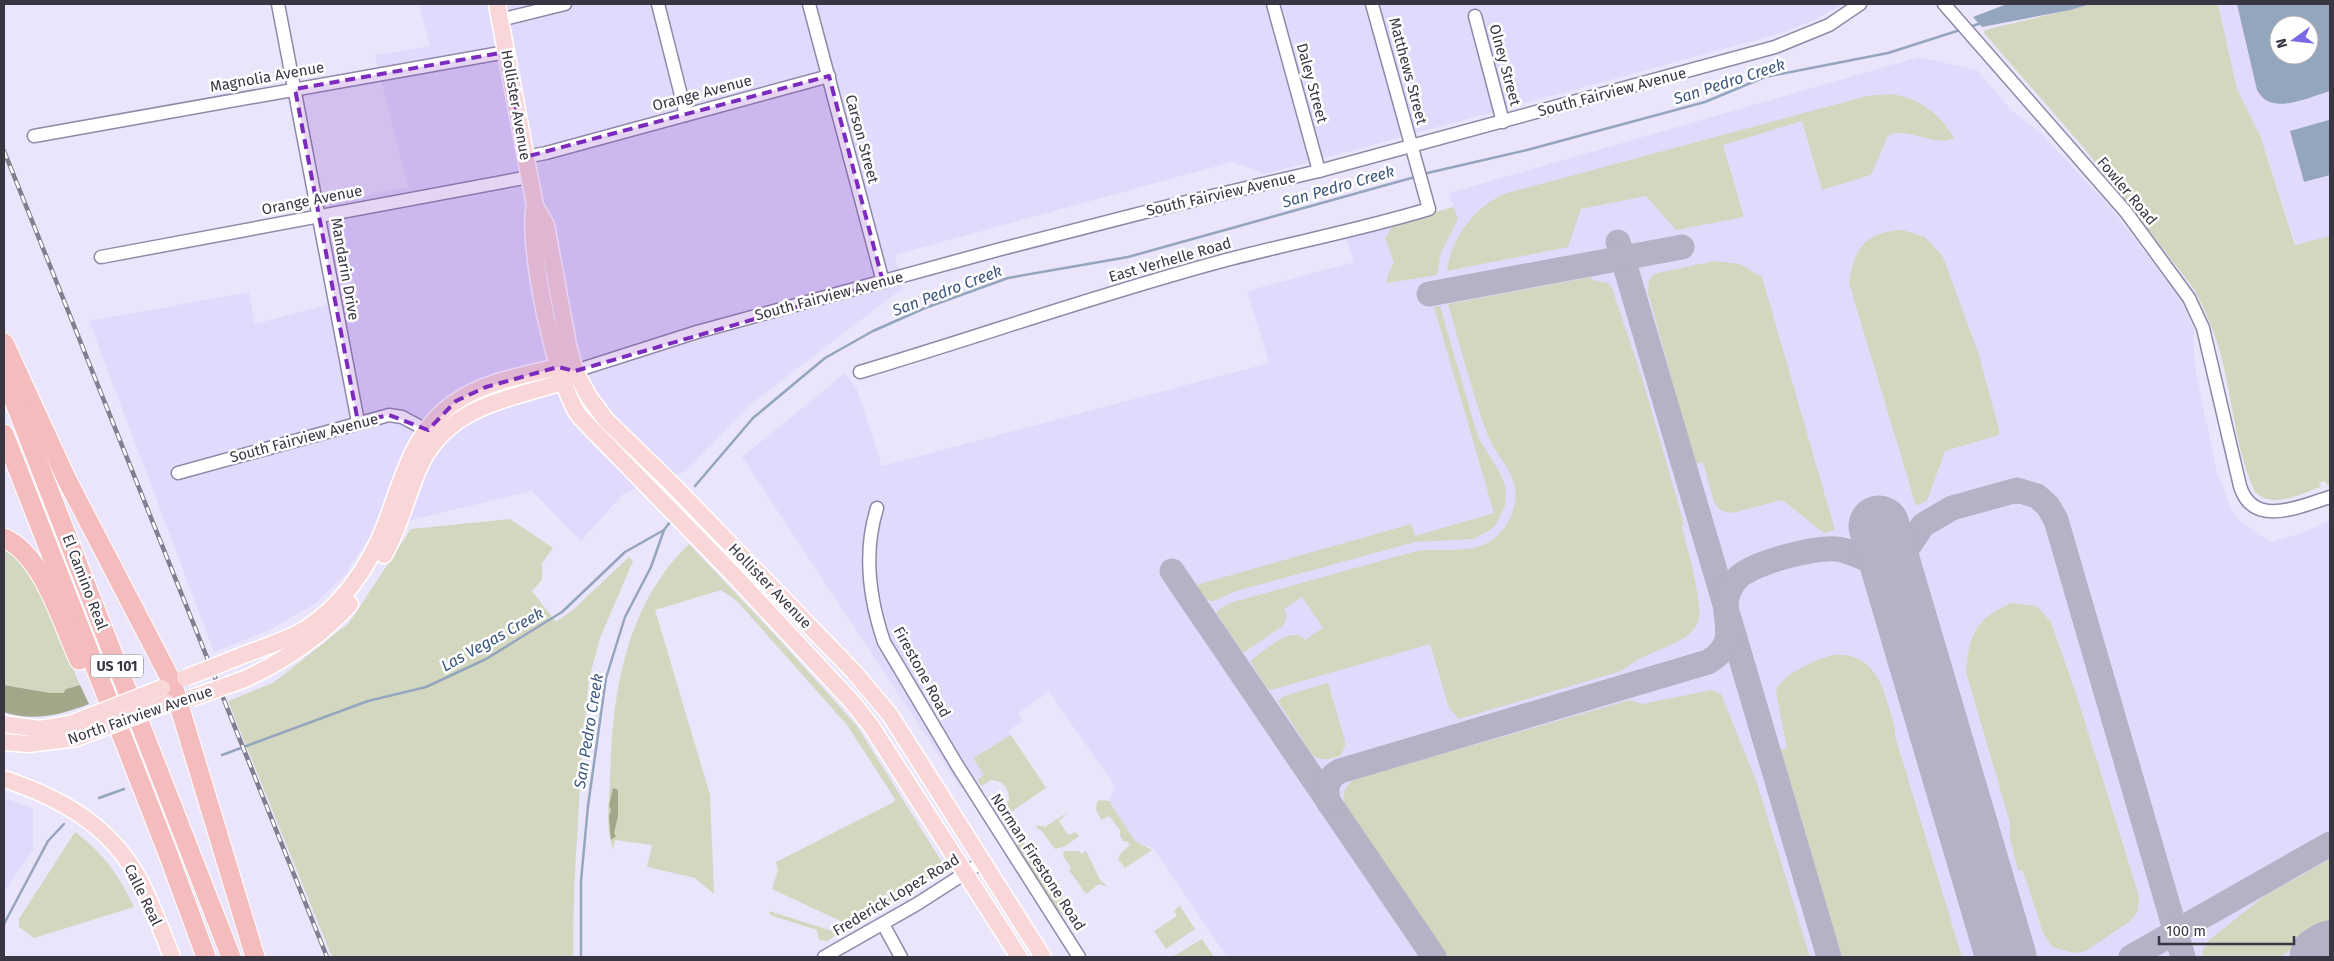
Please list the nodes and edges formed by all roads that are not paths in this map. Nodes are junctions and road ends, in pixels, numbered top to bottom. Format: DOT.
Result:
graph roads {
  1 [pos="278,4"];
  2 [pos="565,4"];
  3 [pos="658,4"];
  4 [pos="808,4"];
  5 [pos="1273,4"];
  6 [pos="1372,4"];
  7 [pos="1860,4"];
  8 [pos="1944,4"];
  9 [pos="499,12"];
  10 [pos="1474,16"];
  11 [pos="506,52"];
  12 [pos="828,76"];
  13 [pos="295,89"];
  14 [pos="686,115"];
  15 [pos="1503,122"];
  16 [pos="34,136"];
  17 [pos="1412,147"];
  18 [pos="525,157"];
  19 [pos="1319,171"];
  20 [pos="529,177"];
  21 [pos="534,206"];
  22 [pos="318,215"];
  23 [pos="101,257"];
  24 [pos="883,282"];
  25 [pos="4,343"];
  26 [pos="575,371"];
  27 [pos="860,372"];
  28 [pos="560,374"];
  29 [pos="4,375"];
  30 [pos="358,422"];
  31 [pos="4,434"];
  32 [pos="434,434"];
  33 [pos="178,473"];
  34 [pos="2330,498"];
  35 [pos="878,508"];
  36 [pos="5,539"];
  37 [pos="236,658"];
  38 [pos="245,679"];
  39 [pos="176,692"];
  40 [pos="4,724"];
  41 [pos="73,731"];
  42 [pos="4,742"];
  43 [pos="137,775"];
  44 [pos="4,779"];
  45 [pos="969,784"];
  46 [pos="984,861"];
  47 [pos="966,871"];
  48 [pos="883,924"];
  49 [pos="172,957"];
  50 [pos="206,957"];
  51 [pos="231,957"];
  52 [pos="255,957"];
  53 [pos="824,957"];
  54 [pos="901,957"];
  55 [pos="1019,957"];
  56 [pos="1043,957"];
  57 [pos="1079,957"];
  1 -- 13 [label="street, Mandarin Drive"];
  2 -- 9 [label="street"];
  3 -- 14 [label="street"];
  4 -- 12 [label="street, Carson Street"];
  5 -- 19 [label="street, Daley Street"];
  6 -- 17 [label="street, Matthews Street"];
  7 -- 15 [label="street, South Fairview Avenue"];
  8 -- 34 [label="street, Fowler Road"];
  9 -- 11 [label="main road, Hollister Avenue"];
  10 -- 15 [label="street, Olney Street"];
  11 -- 13 [label="street, Magnolia Avenue"];
  11 -- 18 [label="main road, Hollister Avenue"];
  12 -- 14 [label="street, Orange Avenue"];
  12 -- 24 [label="street, Carson Street"];
  13 -- 16 [label="street, Magnolia Avenue"];
  13 -- 22 [label="street, Mandarin Drive"];
  14 -- 18 [label="street, Orange Avenue"];
  15 -- 17 [label="street, South Fairview Avenue"];
  17 -- 19 [label="street, South Fairview Avenue"];
  17 -- 27 [label="street, East Verhelle Road"];
  18 -- 20 [label="main road, Hollister Avenue"];
  19 -- 24 [label="street, South Fairview Avenue"];
  20 -- 21 [label="main road, Hollister Avenue"];
  20 -- 22 [label="street, Orange Avenue"];
  21 -- 26 [label="main road, Hollister Avenue"];
  21 -- 28 [label="main road, Hollister Avenue"];
  22 -- 23 [label="street, Orange Avenue"];
  22 -- 30 [label="street, Mandarin Drive"];
  24 -- 26 [label="street, South Fairview Avenue"];
  25 -- 39 [label="highway"];
  26 -- 28 [label="main road, South Fairview Avenue"];
  26 -- 46 [label="main road, Hollister Avenue"];
  28 -- 32 [label="main road, South Fairview Avenue"];
  28 -- 47 [label="main road, Hollister Avenue"];
  29 -- 51 [label="highway, El Camino Real / US 101"];
  30 -- 32 [label="street, South Fairview Avenue"];
  30 -- 33 [label="street, South Fairview Avenue"];
  31 -- 43 [label="highway, El Camino Real / US 101"];
  32 -- 37 [label="main road, South Fairview Avenue"];
  32 -- 38 [label="main road, South Fairview Avenue"];
  35 -- 45 [label="street, Firestone Road"];
  36 -- 43 [label="highway"];
  37 -- 39 [label="main road, North Fairview Avenue, bridge"];
  38 -- 39 [label="main road, North Fairview Avenue, bridge"];
  39 -- 41 [label="main road, North Fairview Avenue, bridge"];
  39 -- 52 [label="highway"];
  40 -- 41 [label="main road, North Fairview Avenue"];
  41 -- 42 [label="main road, North Fairview Avenue"];
  43 -- 50 [label="highway, El Camino Real / US 101"];
  44 -- 49 [label="main road, Calle Real"];
  45 -- 57 [label="street, Norman Firestone Road"];
  46 -- 47 [label="street, Frederick Lopez Road"];
  46 -- 56 [label="main road, Hollister Avenue"];
  47 -- 48 [label="street, Frederick Lopez Road"];
  47 -- 55 [label="main road, Hollister Avenue"];
  48 -- 53 [label="street, Frederick Lopez Road"];
  48 -- 54 [label="street"];
}
